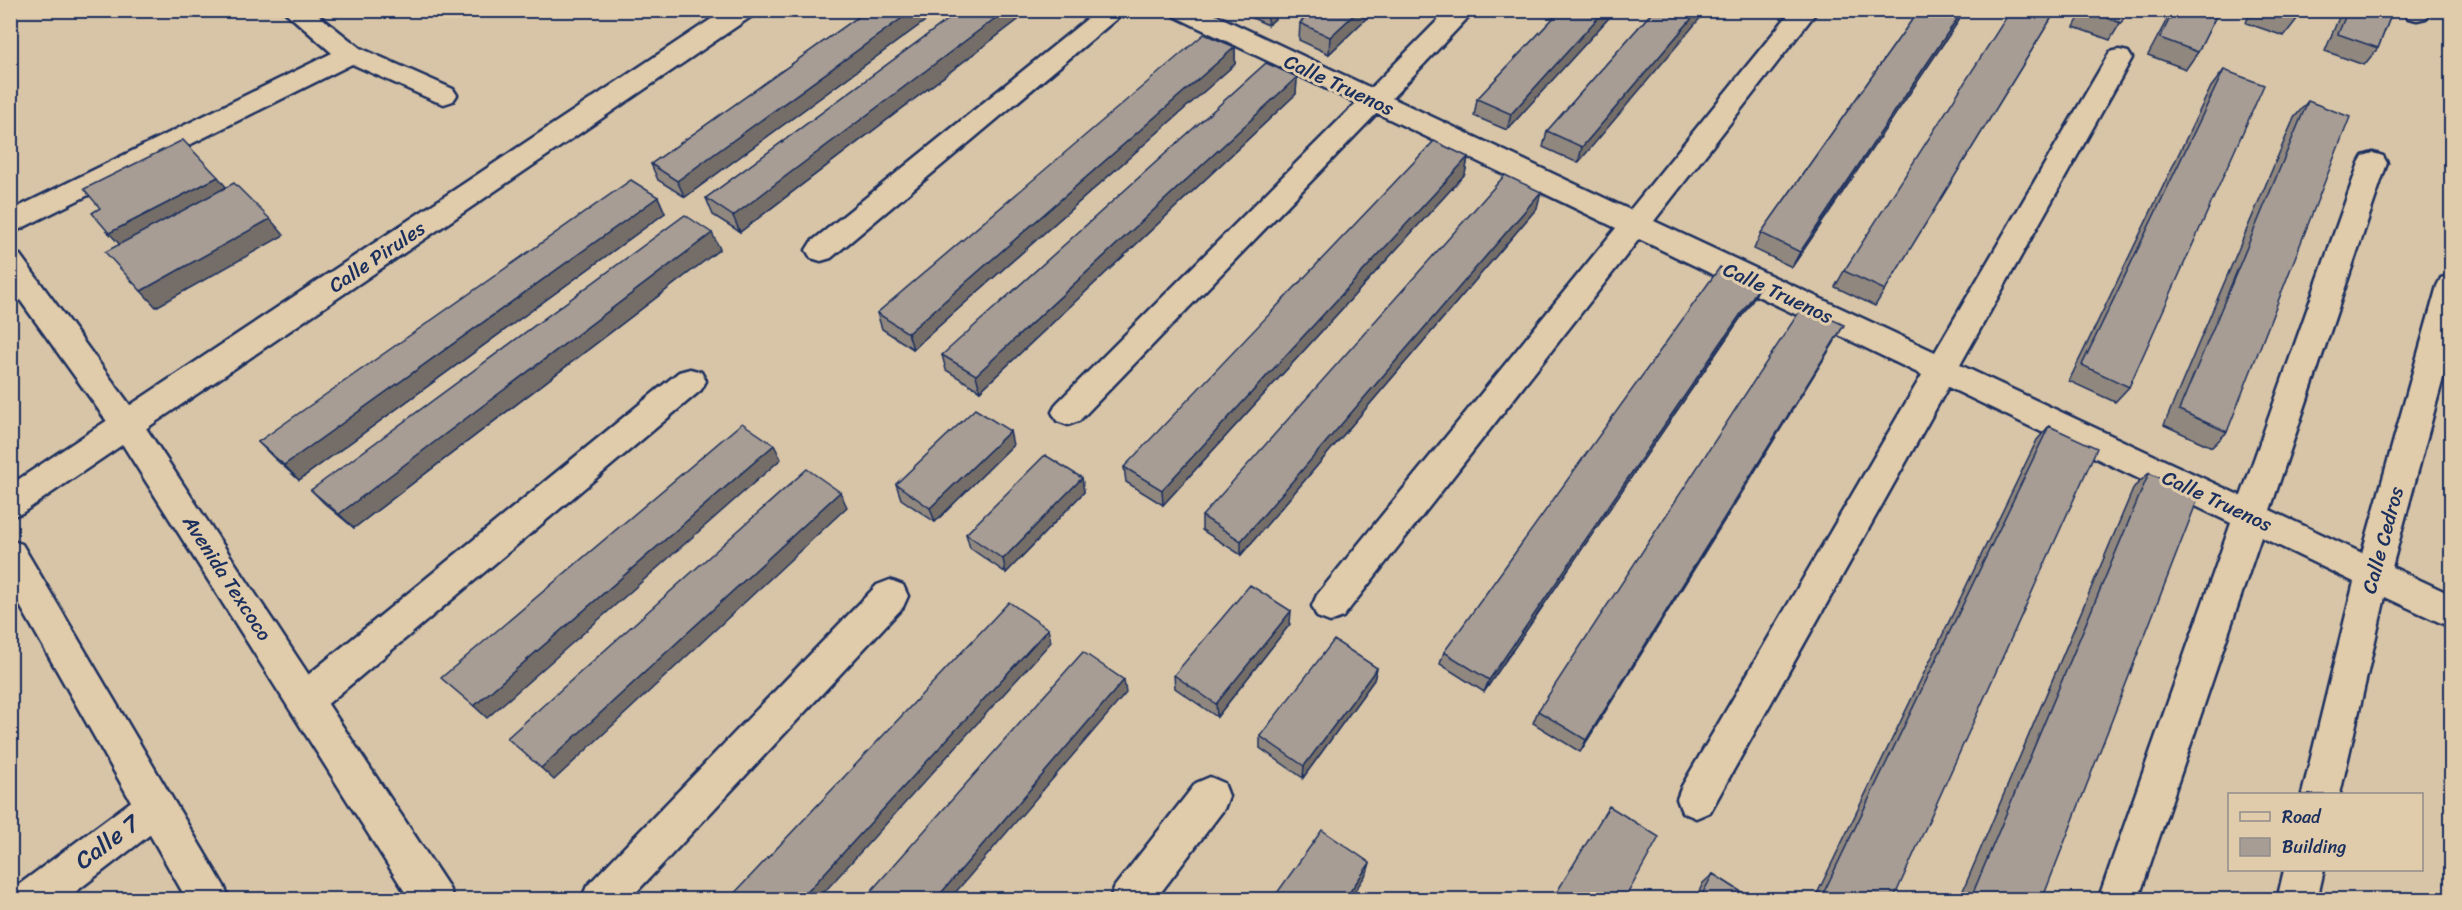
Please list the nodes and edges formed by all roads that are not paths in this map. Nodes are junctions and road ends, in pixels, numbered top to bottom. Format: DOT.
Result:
graph roads {
  1 [pos="295,10"];
  2 [pos="743,10"];
  3 [pos="1115,10"];
  4 [pos="1183,10"];
  5 [pos="1463,10"];
  6 [pos="1806,10"];
  7 [pos="351,54"];
  8 [pos="2119,58"];
  9 [pos="444,95"];
  10 [pos="1374,101"];
  11 [pos="2373,163"];
  12 [pos="10,224"];
  13 [pos="1634,225"];
  14 [pos="821,250"];
  15 [pos="10,263"];
  16 [pos="2451,286"];
  17 [pos="1941,370"];
  18 [pos="690,381"];
  19 [pos="1068,412"];
  20 [pos="127,425"];
  21 [pos="10,502"];
  22 [pos="2251,518"];
  23 [pos="10,555"];
  24 [pos="2373,574"];
  25 [pos="890,596"];
  26 [pos="1330,606"];
  27 [pos="2451,612"];
  28 [pos="305,700"];
  29 [pos="2321,793"];
  30 [pos="1210,796"];
  31 [pos="1696,799"];
  32 [pos="155,807"];
  33 [pos="2304,871"];
  34 [pos="31,900"];
  35 [pos="210,900"];
  36 [pos="434,900"];
  37 [pos="601,900"];
  38 [pos="1129,900"];
  39 [pos="2118,900"];
  40 [pos="2297,900"];
  1 -- 7 [label="street"];
  2 -- 20 [label="street, Calle Pirules"];
  3 -- 14 [label="street"];
  4 -- 10 [label="street, Calle Truenos"];
  5 -- 10 [label="street"];
  6 -- 13 [label="street"];
  7 -- 9 [label="street"];
  7 -- 12 [label="street"];
  8 -- 17 [label="street"];
  10 -- 13 [label="street, Calle Truenos"];
  10 -- 19 [label="street"];
  11 -- 22 [label="street"];
  13 -- 17 [label="street, Calle Truenos"];
  13 -- 26 [label="street"];
  15 -- 20 [label="street, Avenida Texcoco"];
  16 -- 24 [label="street, Calle Cedros"];
  17 -- 22 [label="street, Calle Truenos"];
  17 -- 31 [label="street"];
  18 -- 28 [label="street"];
  20 -- 21 [label="street, Calle Pirules"];
  20 -- 28 [label="street, Avenida Texcoco"];
  22 -- 24 [label="street, Calle Truenos"];
  22 -- 39 [label="street"];
  23 -- 32 [label="street"];
  24 -- 27 [label="street, Calle Truenos"];
  24 -- 29 [label="street, Calle Cedros"];
  25 -- 37 [label="street"];
  28 -- 36 [label="street, Avenida Texcoco"];
  30 -- 38 [label="street"];
  32 -- 34 [label="street, Calle 7"];
  32 -- 35 [label="street"];
  33 -- 40 [label="street"];
}
